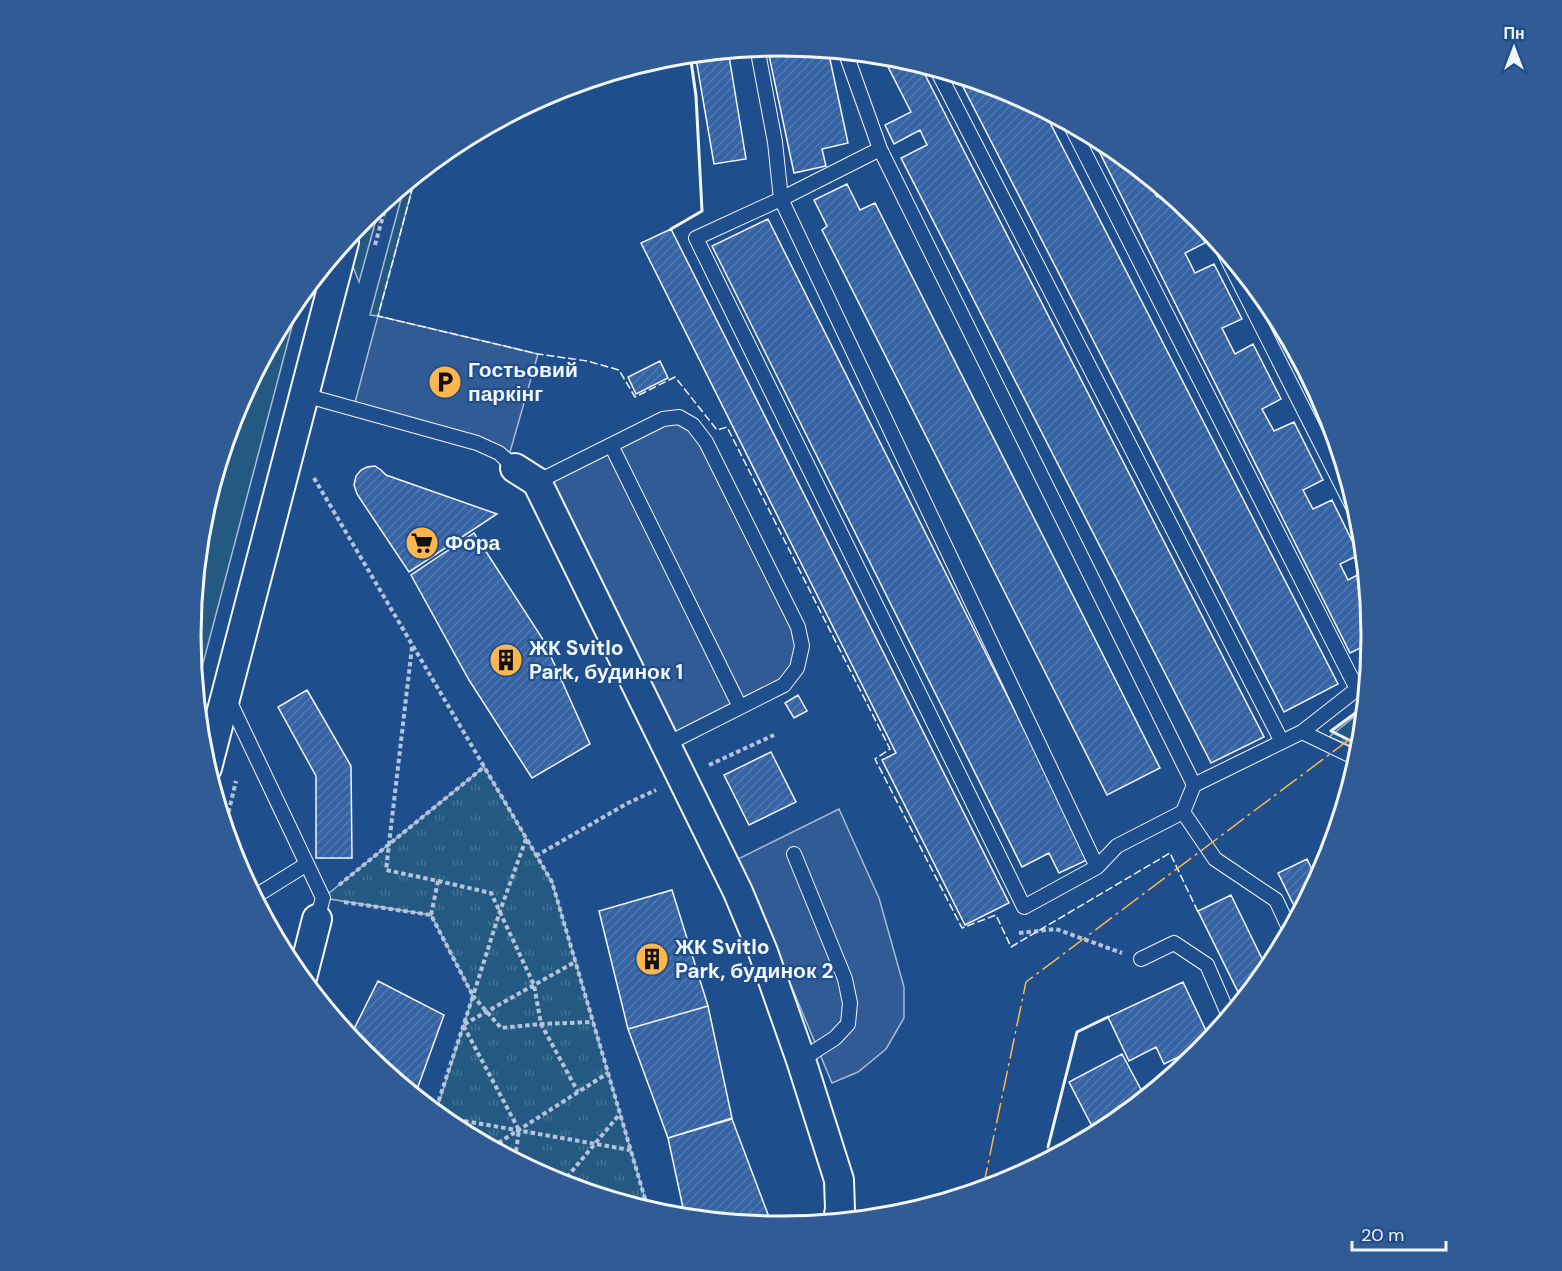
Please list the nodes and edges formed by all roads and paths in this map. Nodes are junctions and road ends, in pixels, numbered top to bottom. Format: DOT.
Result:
graph roads {
  1 [pos="760,57"];
  2 [pos="848,59"];
  3 [pos="941,78"];
  4 [pos="1076,136"];
  5 [pos="880,149"];
  6 [pos="781,199"];
  7 [pos="339,260"];
  8 [pos="1236,276"];
  9 [pos="304,396"];
  10 [pos="610,445"];
  11 [pos="526,475"];
  12 [pos="314,477"];
  13 [pos="1340,481"];
  14 [pos="412,646"];
  15 [pos="1359,681"];
  16 [pos="1358,689"];
  17 [pos="226,693"];
  18 [pos="740,707"];
  19 [pos="1302,732"];
  20 [pos="1282,742"];
  21 [pos="665,745"];
  22 [pos="212,749"];
  23 [pos="1349,754"];
  24 [pos="484,767"];
  25 [pos="1194,785"];
  26 [pos="1183,812"];
  27 [pos="526,839"];
  28 [pos="390,843"];
  29 [pos="794,854"];
  30 [pos="307,864"];
  31 [pos="1097,867"];
  32 [pos="438,881"];
  33 [pos="261,892"];
  34 [pos="320,909"];
  35 [pos="501,911"];
  36 [pos="431,915"];
  37 [pos="1286,921"];
  38 [pos="1019,933"];
  39 [pos="1141,959"];
  40 [pos="575,962"];
  41 [pos="305,966"];
  42 [pos="534,985"];
  43 [pos="474,996"];
  44 [pos="1225,1008"];
  45 [pos="486,1012"];
  46 [pos="592,1022"];
  47 [pos="540,1024"];
  48 [pos="464,1025"];
  49 [pos="801,1060"];
  50 [pos="608,1073"];
  51 [pos="578,1092"];
  52 [pos="438,1103"];
  53 [pos="620,1115"];
  54 [pos="463,1121"];
  55 [pos="519,1130"];
  56 [pos="499,1142"];
  57 [pos="596,1144"];
  58 [pos="630,1150"];
  59 [pos="516,1152"];
  60 [pos="569,1175"];
  61 [pos="645,1199"];
  62 [pos="839,1212"];
  1 -- 6 [label="lane"];
  2 -- 5 [label="lane"];
  3 -- 20 [label="lane"];
  4 -- 15 [label="lane"];
  5 -- 6 [label="lane"];
  5 -- 25 [label="lane"];
  6 -- 31 [label="lane"];
  6 -- 31 [label="lane"];
  7 -- 9 [label="street"];
  8 -- 13 [label="lane"];
  9 -- 11 [label="lane"];
  9 -- 17 [label="street"];
  10 -- 11 [label="lane"];
  10 -- 18 [label="lane"];
  10 -- 18 [label="lane"];
  11 -- 21 [label="street"];
  12 -- 14 [label="path"];
  14 -- 24 [label="path"];
  14 -- 28 [label="path"];
  16 -- 19 [label="lane"];
  17 -- 22 [label="street"];
  17 -- 30 [label="lane"];
  18 -- 21 [label="lane"];
  19 -- 20 [label="lane"];
  19 -- 23 [label="lane"];
  20 -- 25 [label="lane"];
  21 -- 49 [label="street"];
  24 -- 27 [label="path"];
  24 -- 28 [label="path"];
  25 -- 26 [label="lane"];
  26 -- 31 [label="lane"];
  26 -- 37 [label="lane"];
  27 -- 35 [label="path"];
  27 -- 40 [label="path"];
  28 -- 32 [label="path"];
  28 -- 34 [label="path"];
  29 -- 49 [label="lane"];
  30 -- 33 [label="lane"];
  30 -- 34 [label="lane"];
  32 -- 35 [label="path"];
  32 -- 36 [label="path"];
  34 -- 36 [label="path"];
  34 -- 41 [label="street"];
  35 -- 42 [label="path"];
  35 -- 43 [label="path"];
  36 -- 43 [label="path"];
  38 -- 39 [label="path"];
  39 -- 44 [label="lane"];
  40 -- 42 [label="path"];
  40 -- 46 [label="path"];
  42 -- 45 [label="path"];
  42 -- 47 [label="path"];
  43 -- 45 [label="path"];
  43 -- 48 [label="path"];
  45 -- 47 [label="path"];
  45 -- 48 [label="path"];
  46 -- 47 [label="path"];
  46 -- 50 [label="path"];
  47 -- 51 [label="path"];
  48 -- 52 [label="path"];
  48 -- 55 [label="path"];
  49 -- 62 [label="street"];
  50 -- 51 [label="path"];
  50 -- 53 [label="path"];
  51 -- 55 [label="path"];
  53 -- 57 [label="path"];
  53 -- 58 [label="path"];
  54 -- 55 [label="path"];
  55 -- 56 [label="path"];
  55 -- 57 [label="path"];
  55 -- 59 [label="path"];
  57 -- 58 [label="path"];
  57 -- 60 [label="path"];
  58 -- 61 [label="path"];
}
